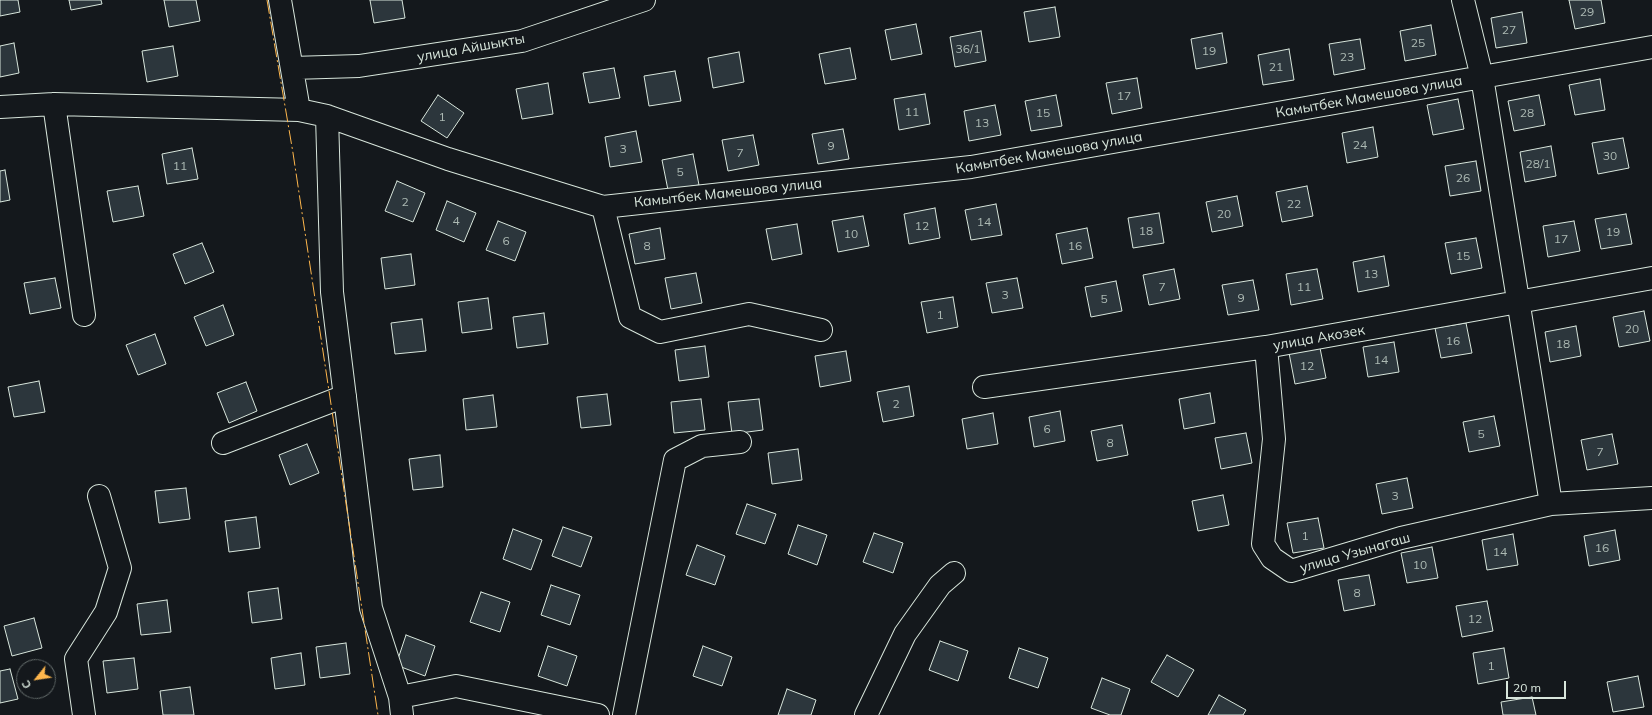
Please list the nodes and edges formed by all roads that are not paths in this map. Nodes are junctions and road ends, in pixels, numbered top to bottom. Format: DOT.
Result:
graph roads {
  1 [pos="280,0"];
  2 [pos="644,0"];
  3 [pos="1463,0"];
  4 [pos="1652,47"];
  5 [pos="292,68"];
  6 [pos="1482,77"];
  7 [pos="54,104"];
  8 [pos="0,107"];
  9 [pos="299,110"];
  10 [pos="327,116"];
  11 [pos="603,207"];
  12 [pos="1652,278"];
  13 [pos="1519,301"];
  14 [pos="84,315"];
  15 [pos="821,330"];
  16 [pos="1266,347"];
  17 [pos="984,387"];
  18 [pos="345,396"];
  19 [pos="740,442"];
  20 [pos="223,443"];
  21 [pos="99,496"];
  22 [pos="1652,498"];
  23 [pos="1551,504"];
  24 [pos="954,573"];
  25 [pos="401,706"];
  26 [pos="84,715"];
  27 [pos="598,715"];
  28 [pos="624,715"];
  29 [pos="866,715"];
  1 -- 5 [label="street"];
  2 -- 5 [label="street, улица Айшыкты"];
  3 -- 6 [label="street"];
  4 -- 6 [label="street, Камытбек Мамешова улица"];
  5 -- 9 [label="street"];
  6 -- 11 [label="street, Камытбек Мамешова улица"];
  6 -- 13 [label="street"];
  7 -- 8 [label="street, Камытбек Мамешова улица"];
  7 -- 9 [label="street, Камытбек Мамешова улица"];
  7 -- 14 [label="street"];
  9 -- 10 [label="street, Камытбек Мамешова улица"];
  10 -- 11 [label="street, Камытбек Мамешова улица"];
  10 -- 18 [label="street"];
  11 -- 15 [label="street"];
  12 -- 13 [label="street, улица Акозек"];
  13 -- 16 [label="street, улица Акозек"];
  13 -- 23 [label="street"];
  16 -- 17 [label="street, улица Акозек"];
  16 -- 23 [label="street, улица Узынагаш"];
  18 -- 20 [label="street"];
  18 -- 25 [label="street"];
  19 -- 28 [label="street"];
  21 -- 26 [label="street"];
  22 -- 23 [label="street, улица Узынагаш"];
  24 -- 29 [label="street"];
  25 -- 27 [label="street"];
}
